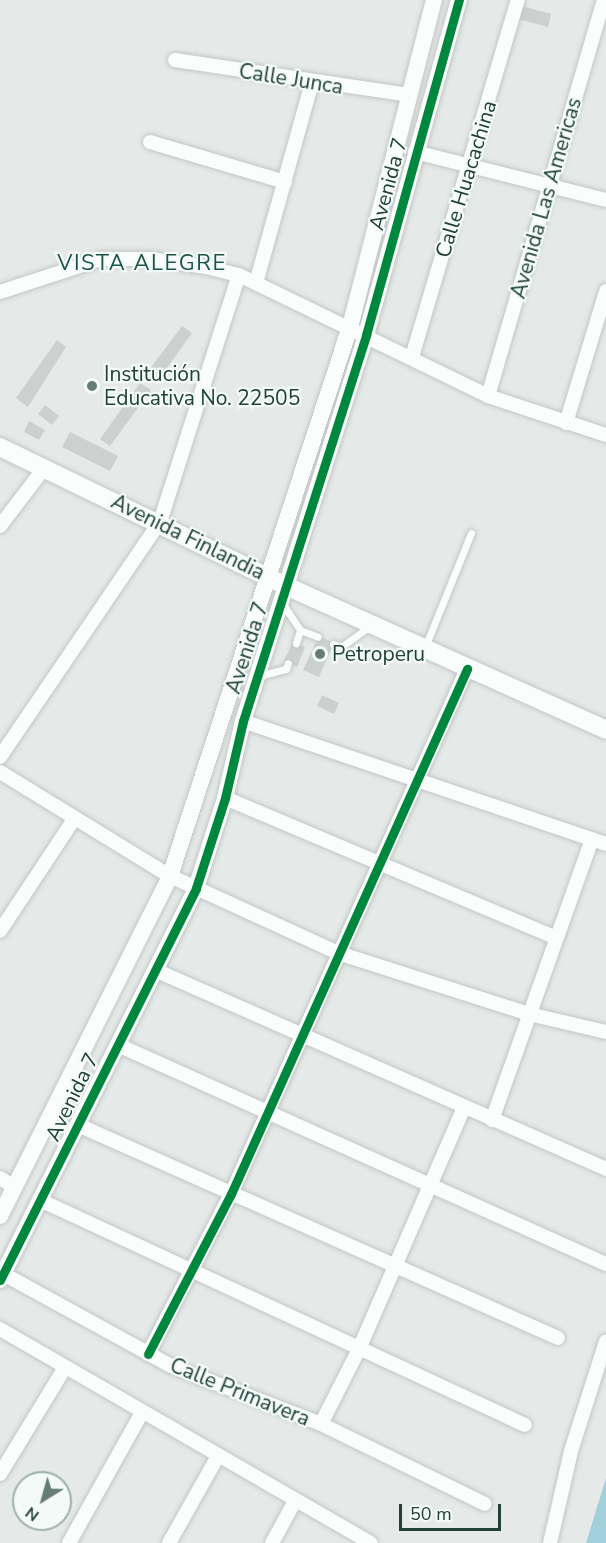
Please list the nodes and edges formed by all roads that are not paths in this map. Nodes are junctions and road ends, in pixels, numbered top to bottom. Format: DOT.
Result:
graph roads {
  1 [pos="434,0"];
  2 [pos="459,0"];
  3 [pos="518,0"];
  4 [pos="601,2"];
  5 [pos="175,60"];
  6 [pos="312,83"];
  7 [pos="408,95"];
  8 [pos="150,142"];
  9 [pos="415,152"];
  10 [pos="470,165"];
  11 [pos="285,182"];
  12 [pos="550,183"];
  13 [pos="606,200"];
  14 [pos="239,275"];
  15 [pos="256,283"];
  16 [pos="606,291"];
  17 [pos="0,292"];
  18 [pos="350,327"];
  19 [pos="366,335"];
  20 [pos="412,357"];
  21 [pos="488,396"];
  22 [pos="566,423"];
  23 [pos="606,435"];
  24 [pos="0,447"];
  25 [pos="45,467"];
  26 [pos="160,522"];
  27 [pos="0,526"];
  28 [pos="471,533"];
  29 [pos="265,576"];
  30 [pos="283,594"];
  31 [pos="371,625"];
  32 [pos="300,630"];
  33 [pos="318,637"];
  34 [pos="296,643"];
  35 [pos="333,644"];
  36 [pos="424,650"];
  37 [pos="288,663"];
  38 [pos="467,669"];
  39 [pos="257,676"];
  40 [pos="243,721"];
  41 [pos="606,730"];
  42 [pos="0,757"];
  43 [pos="0,772"];
  44 [pos="415,777"];
  45 [pos="225,798"];
  46 [pos="74,819"];
  47 [pos="592,839"];
  48 [pos="606,844"];
  49 [pos="378,862"];
  50 [pos="170,876"];
  51 [pos="196,888"];
  52 [pos="0,930"];
  53 [pos="556,938"];
  54 [pos="339,953"];
  55 [pos="155,969"];
  56 [pos="530,1014"];
  57 [pos="606,1032"];
  58 [pos="302,1035"];
  59 [pos="118,1045"];
  60 [pos="464,1107"];
  61 [pos="268,1112"];
  62 [pos="492,1120"];
  63 [pos="78,1125"];
  64 [pos="606,1169"];
  65 [pos="7,1183"];
  66 [pos="430,1186"];
  67 [pos="231,1194"];
  68 [pos="42,1201"];
  69 [pos="0,1216"];
  70 [pos="606,1264"];
  71 [pos="395,1266"];
  72 [pos="193,1270"];
  73 [pos="1,1275"];
  74 [pos="0,1329"];
  75 [pos="558,1338"];
  76 [pos="606,1341"];
  77 [pos="359,1349"];
  78 [pos="148,1353"];
  79 [pos="64,1369"];
  80 [pos="141,1414"];
  81 [pos="321,1424"];
  82 [pos="525,1425"];
  83 [pos="218,1456"];
  84 [pos="0,1473"];
  85 [pos="295,1501"];
  86 [pos="485,1504"];
  87 [pos="69,1543"];
  88 [pos="169,1543"];
  89 [pos="272,1543"];
  90 [pos="370,1543"];
  91 [pos="550,1543"];
  1 -- 7 [label="street, Avenida 7"];
  2 -- 9 [label="street, Avenida 7"];
  3 -- 10 [label="street, Calle Huacachina"];
  4 -- 12 [label="street, Avenida Las Americas"];
  5 -- 6 [label="street, Calle Junca"];
  6 -- 7 [label="street, Calle Junca"];
  6 -- 11 [label="street"];
  7 -- 18 [label="street, Avenida 7"];
  8 -- 11 [label="street"];
  9 -- 10 [label="street"];
  9 -- 19 [label="street, Avenida 7"];
  10 -- 12 [label="street"];
  10 -- 20 [label="street, Calle Huacachina"];
  11 -- 15 [label="street"];
  12 -- 13 [label="street"];
  12 -- 21 [label="street, Avenida Las Americas"];
  14 -- 15 [label="street"];
  14 -- 17 [label="street"];
  14 -- 26 [label="street"];
  15 -- 18 [label="street"];
  16 -- 22 [label="street"];
  18 -- 19 [label="street"];
  18 -- 29 [label="street, Avenida 7"];
  19 -- 20 [label="street"];
  19 -- 30 [label="street, Avenida 7"];
  20 -- 21 [label="street"];
  21 -- 22 [label="street"];
  22 -- 23 [label="street"];
  24 -- 25 [label="main road, Avenida Finlandia"];
  25 -- 26 [label="main road, Avenida Finlandia"];
  25 -- 27 [label="street"];
  26 -- 29 [label="main road, Avenida Finlandia"];
  26 -- 42 [label="street"];
  28 -- 36 [label="lane"];
  29 -- 30 [label="main road, Avenida Finlandia"];
  29 -- 50 [label="street, Avenida 7"];
  30 -- 31 [label="main road, Avenida Finlandia"];
  30 -- 32 [label="lane"];
  30 -- 39 [label="street, Avenida 7"];
  31 -- 35 [label="lane"];
  31 -- 36 [label="main road, Avenida Finlandia"];
  32 -- 33 [label="lane"];
  32 -- 34 [label="lane"];
  36 -- 38 [label="main road, Avenida Finlandia"];
  37 -- 39 [label="lane"];
  38 -- 41 [label="main road, Avenida Finlandia"];
  38 -- 44 [label="street"];
  39 -- 40 [label="street, Avenida 7"];
  40 -- 44 [label="street"];
  40 -- 45 [label="street, Avenida 7"];
  43 -- 46 [label="street"];
  44 -- 47 [label="street"];
  44 -- 49 [label="street"];
  45 -- 49 [label="street"];
  45 -- 51 [label="street, Avenida 7"];
  46 -- 50 [label="street"];
  46 -- 52 [label="street"];
  47 -- 48 [label="street"];
  47 -- 53 [label="street"];
  49 -- 53 [label="street"];
  49 -- 54 [label="street"];
  50 -- 51 [label="street"];
  50 -- 65 [label="street, Avenida 7"];
  51 -- 54 [label="street"];
  51 -- 55 [label="street, Avenida 7"];
  53 -- 56 [label="street"];
  54 -- 56 [label="street"];
  54 -- 58 [label="street"];
  55 -- 58 [label="street"];
  55 -- 59 [label="street, Avenida 7"];
  56 -- 57 [label="street"];
  56 -- 62 [label="street"];
  58 -- 60 [label="street"];
  58 -- 61 [label="street"];
  59 -- 61 [label="street"];
  59 -- 63 [label="street, Avenida 7"];
  60 -- 62 [label="street"];
  60 -- 66 [label="street"];
  61 -- 66 [label="street"];
  61 -- 67 [label="street"];
  62 -- 64 [label="street"];
  63 -- 67 [label="street"];
  63 -- 68 [label="street, Avenida 7"];
  65 -- 69 [label="street, Avenida 7"];
  66 -- 70 [label="street"];
  66 -- 71 [label="street"];
  67 -- 71 [label="street"];
  67 -- 72 [label="street"];
  68 -- 72 [label="street"];
  68 -- 73 [label="street, Avenida 7"];
  71 -- 75 [label="street"];
  71 -- 77 [label="street"];
  72 -- 77 [label="street"];
  72 -- 78 [label="street"];
  73 -- 78 [label="street, Calle Primavera"];
  74 -- 79 [label="street"];
  76 -- 91 [label="street"];
  77 -- 81 [label="street"];
  77 -- 82 [label="street"];
  78 -- 81 [label="street, Calle Primavera"];
  79 -- 80 [label="street"];
  79 -- 84 [label="street"];
  80 -- 83 [label="street"];
  80 -- 87 [label="street"];
  81 -- 86 [label="street, Calle Primavera"];
  83 -- 85 [label="street"];
  83 -- 88 [label="street"];
  85 -- 89 [label="street"];
  85 -- 90 [label="street"];
}
